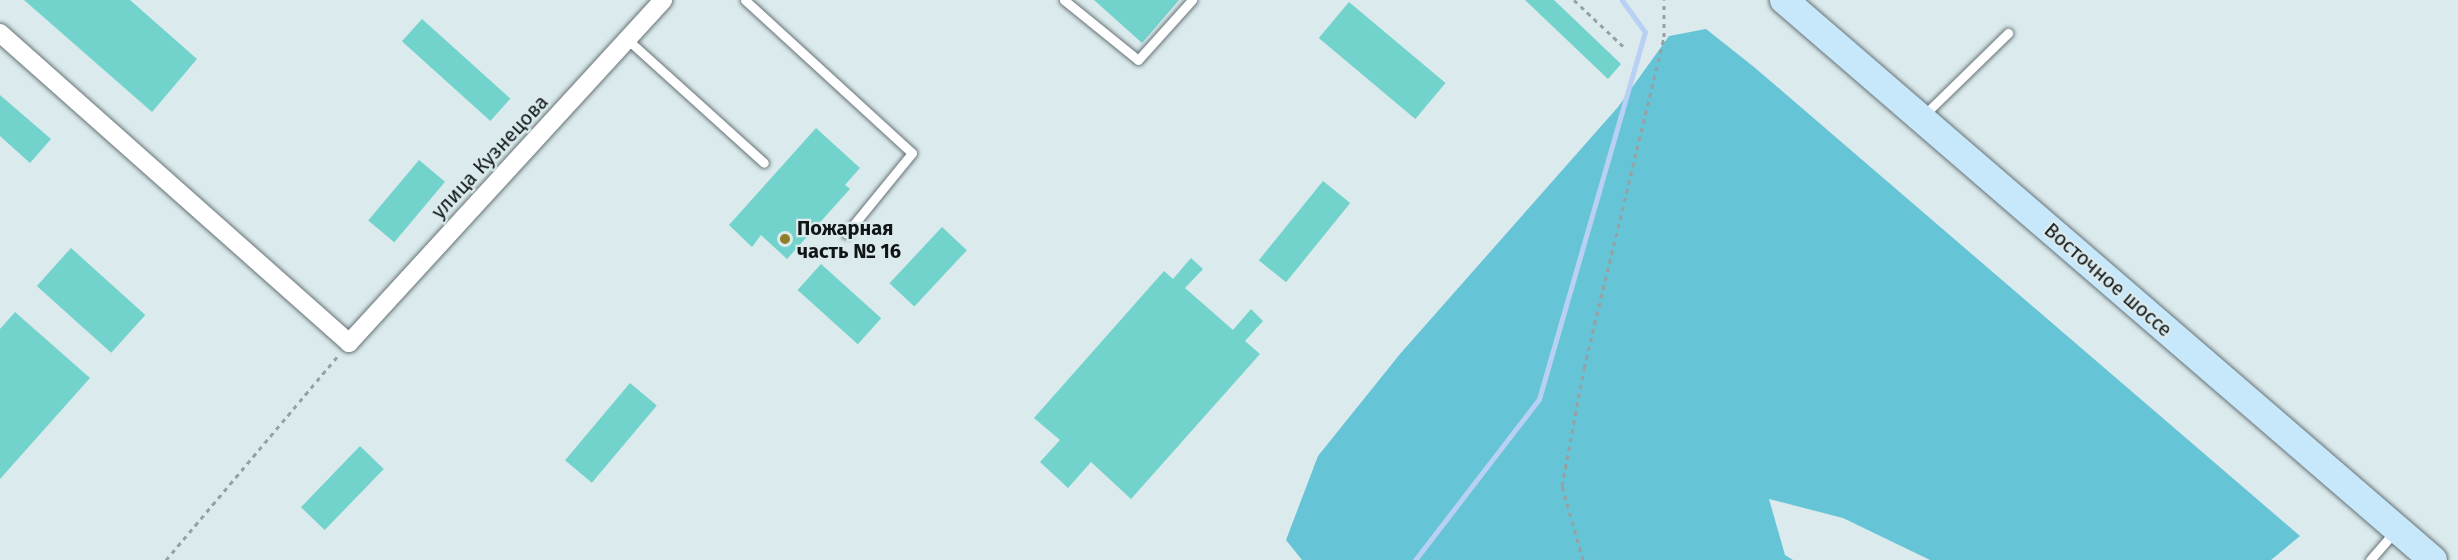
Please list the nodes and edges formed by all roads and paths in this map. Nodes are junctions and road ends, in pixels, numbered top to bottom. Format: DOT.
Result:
graph roads {
  1 [pos="663,0"];
  2 [pos="745,0"];
  3 [pos="1064,0"];
  4 [pos="1191,0"];
  5 [pos="1574,0"];
  6 [pos="1664,0"];
  7 [pos="1784,0"];
  8 [pos="0,33"];
  9 [pos="2008,33"];
  10 [pos="627,40"];
  11 [pos="1626,49"];
  12 [pos="1921,118"];
  13 [pos="764,163"];
  14 [pos="846,234"];
  15 [pos="348,343"];
  16 [pos="2397,529"];
  17 [pos="166,560"];
  18 [pos="1583,560"];
  19 [pos="2370,560"];
  20 [pos="2433,560"];
  1 -- 10 [label="street, улица Кузнецова"];
  2 -- 14 [label="lane"];
  3 -- 4 [label="lane"];
  5 -- 11 [label="path"];
  6 -- 18 [label="path"];
  7 -- 12 [label="main road, Восточное шоссе"];
  8 -- 15 [label="street"];
  9 -- 12 [label="lane"];
  10 -- 13 [label="lane"];
  10 -- 15 [label="street, улица Кузнецова"];
  12 -- 16 [label="main road, Восточное шоссе"];
  15 -- 17 [label="path"];
  16 -- 19 [label="lane"];
  16 -- 20 [label="main road, Восточное шоссе"];
}
